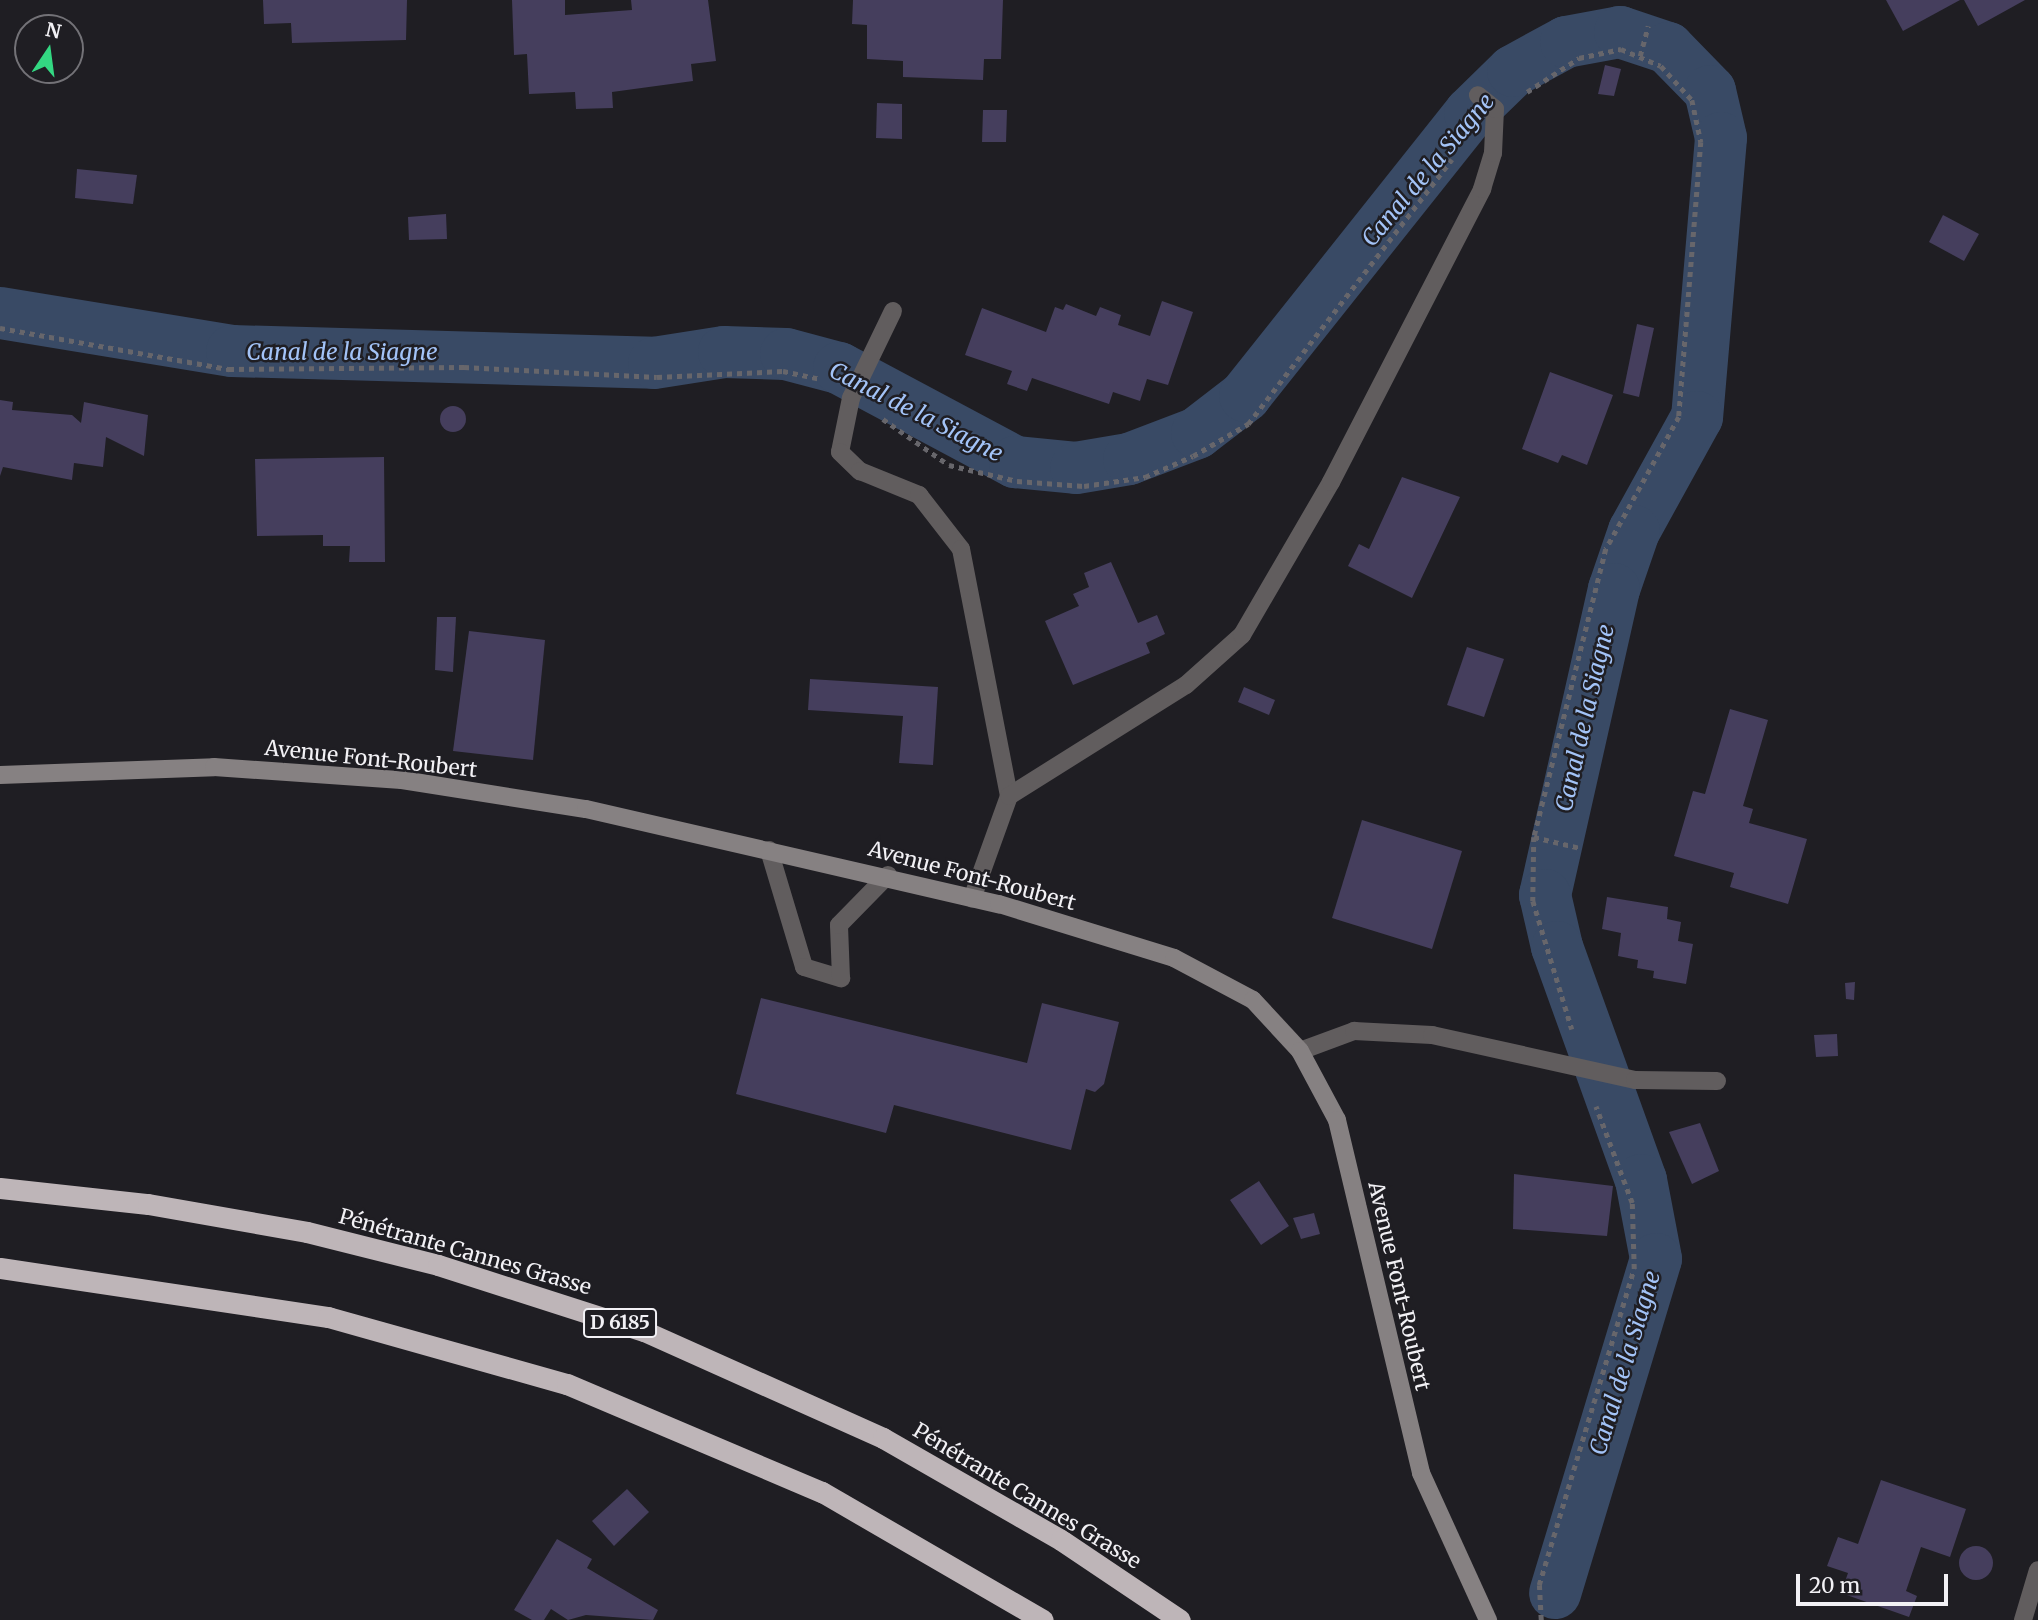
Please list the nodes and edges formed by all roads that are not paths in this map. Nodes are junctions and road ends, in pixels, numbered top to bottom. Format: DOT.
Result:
graph roads {
  1 [pos="1478,94"];
  2 [pos="893,311"];
  3 [pos="0,775"];
  4 [pos="1009,796"];
  5 [pos="769,849"];
  6 [pos="888,875"];
  7 [pos="972,899"];
  8 [pos="1300,1051"];
  9 [pos="1717,1080"];
  10 [pos="0,1188"];
  11 [pos="0,1268"];
  12 [pos="2038,1570"];
  13 [pos="1043,1620"];
  14 [pos="1180,1620"];
  15 [pos="1488,1620"];
  16 [pos="2023,1620"];
  1 -- 4 [label="street"];
  2 -- 4 [label="street"];
  3 -- 5 [label="main road, Avenue Font-Roubert"];
  4 -- 7 [label="street"];
  5 -- 6 [label="main road, Avenue Font-Roubert"];
  5 -- 6 [label="street"];
  6 -- 7 [label="main road, Avenue Font-Roubert"];
  7 -- 8 [label="main road, Avenue Font-Roubert"];
  8 -- 9 [label="street"];
  8 -- 15 [label="main road, Avenue Font-Roubert"];
  10 -- 14 [label="highway, Pénétrante Cannes Grasse / D 6185"];
  11 -- 13 [label="highway"];
  12 -- 16 [label="street"];
}
